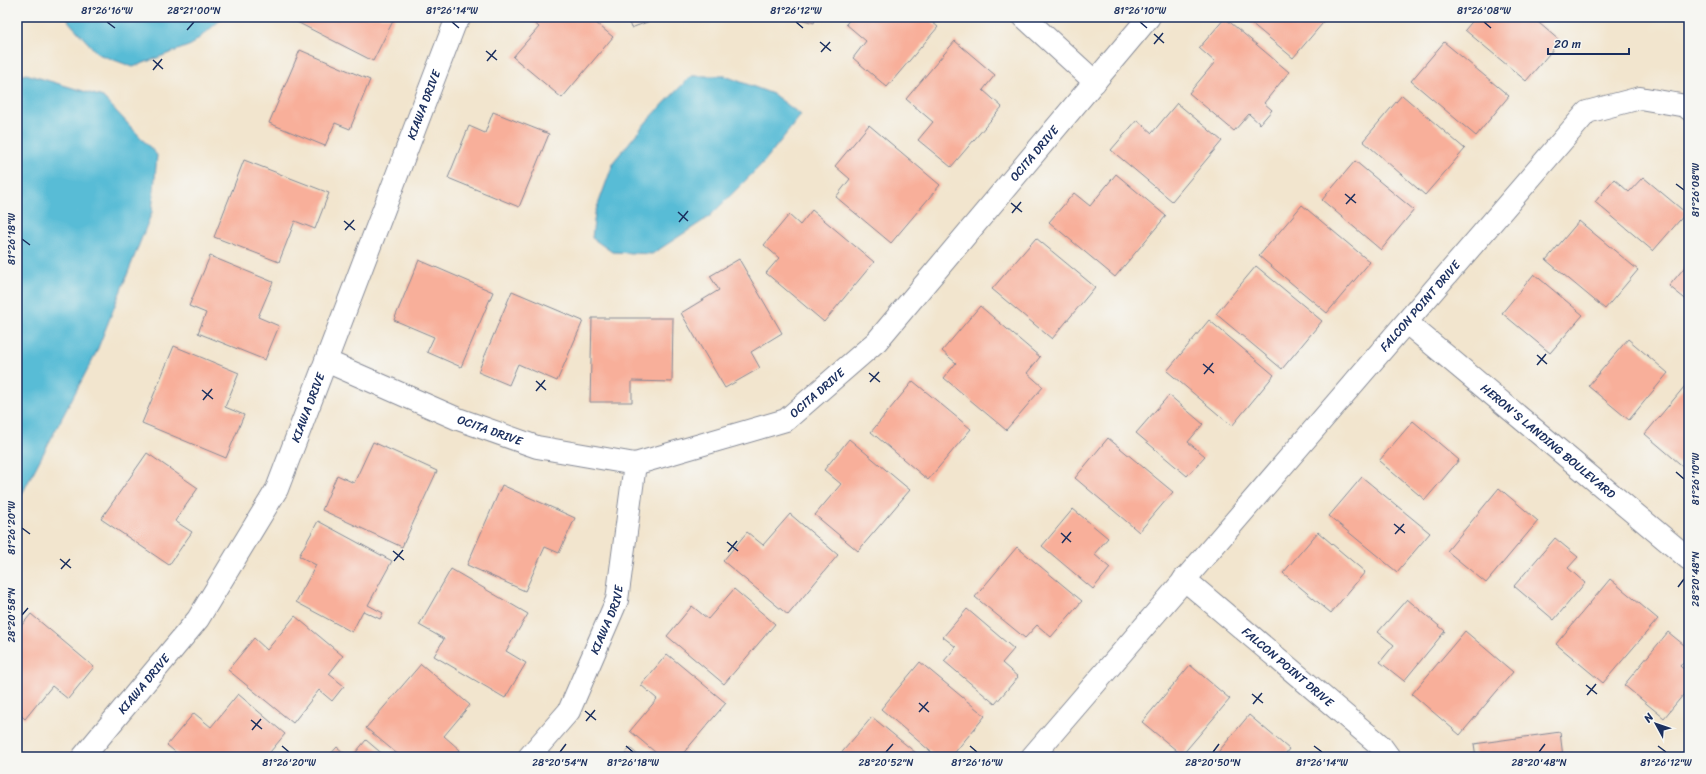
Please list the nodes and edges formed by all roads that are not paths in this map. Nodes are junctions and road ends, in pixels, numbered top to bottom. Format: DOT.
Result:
graph roads {
  1 [pos="460,17"];
  2 [pos="1024,17"];
  3 [pos="1149,17"];
  4 [pos="1095,82"];
  5 [pos="1689,109"];
  6 [pos="1407,323"];
  7 [pos="326,361"];
  8 [pos="635,464"];
  9 [pos="1689,559"];
  10 [pos="1184,579"];
  11 [pos="83,757"];
  12 [pos="529,757"];
  13 [pos="1032,757"];
  14 [pos="1389,757"];
  1 -- 7 [label="street, KIAWA DRIVE"];
  2 -- 4 [label="street"];
  3 -- 4 [label="street, OCITA DRIVE"];
  4 -- 8 [label="street, OCITA DRIVE"];
  5 -- 6 [label="street, FALCON POINT DRIVE"];
  6 -- 9 [label="street, HERON'S LANDING BOULEVARD"];
  6 -- 10 [label="street, FALCON POINT DRIVE"];
  7 -- 8 [label="street, OCITA DRIVE"];
  7 -- 11 [label="street, KIAWA DRIVE"];
  8 -- 12 [label="street, KIAWA DRIVE"];
  10 -- 13 [label="street, FALCON POINT DRIVE"];
  10 -- 14 [label="street, FALCON POINT DRIVE"];
}
